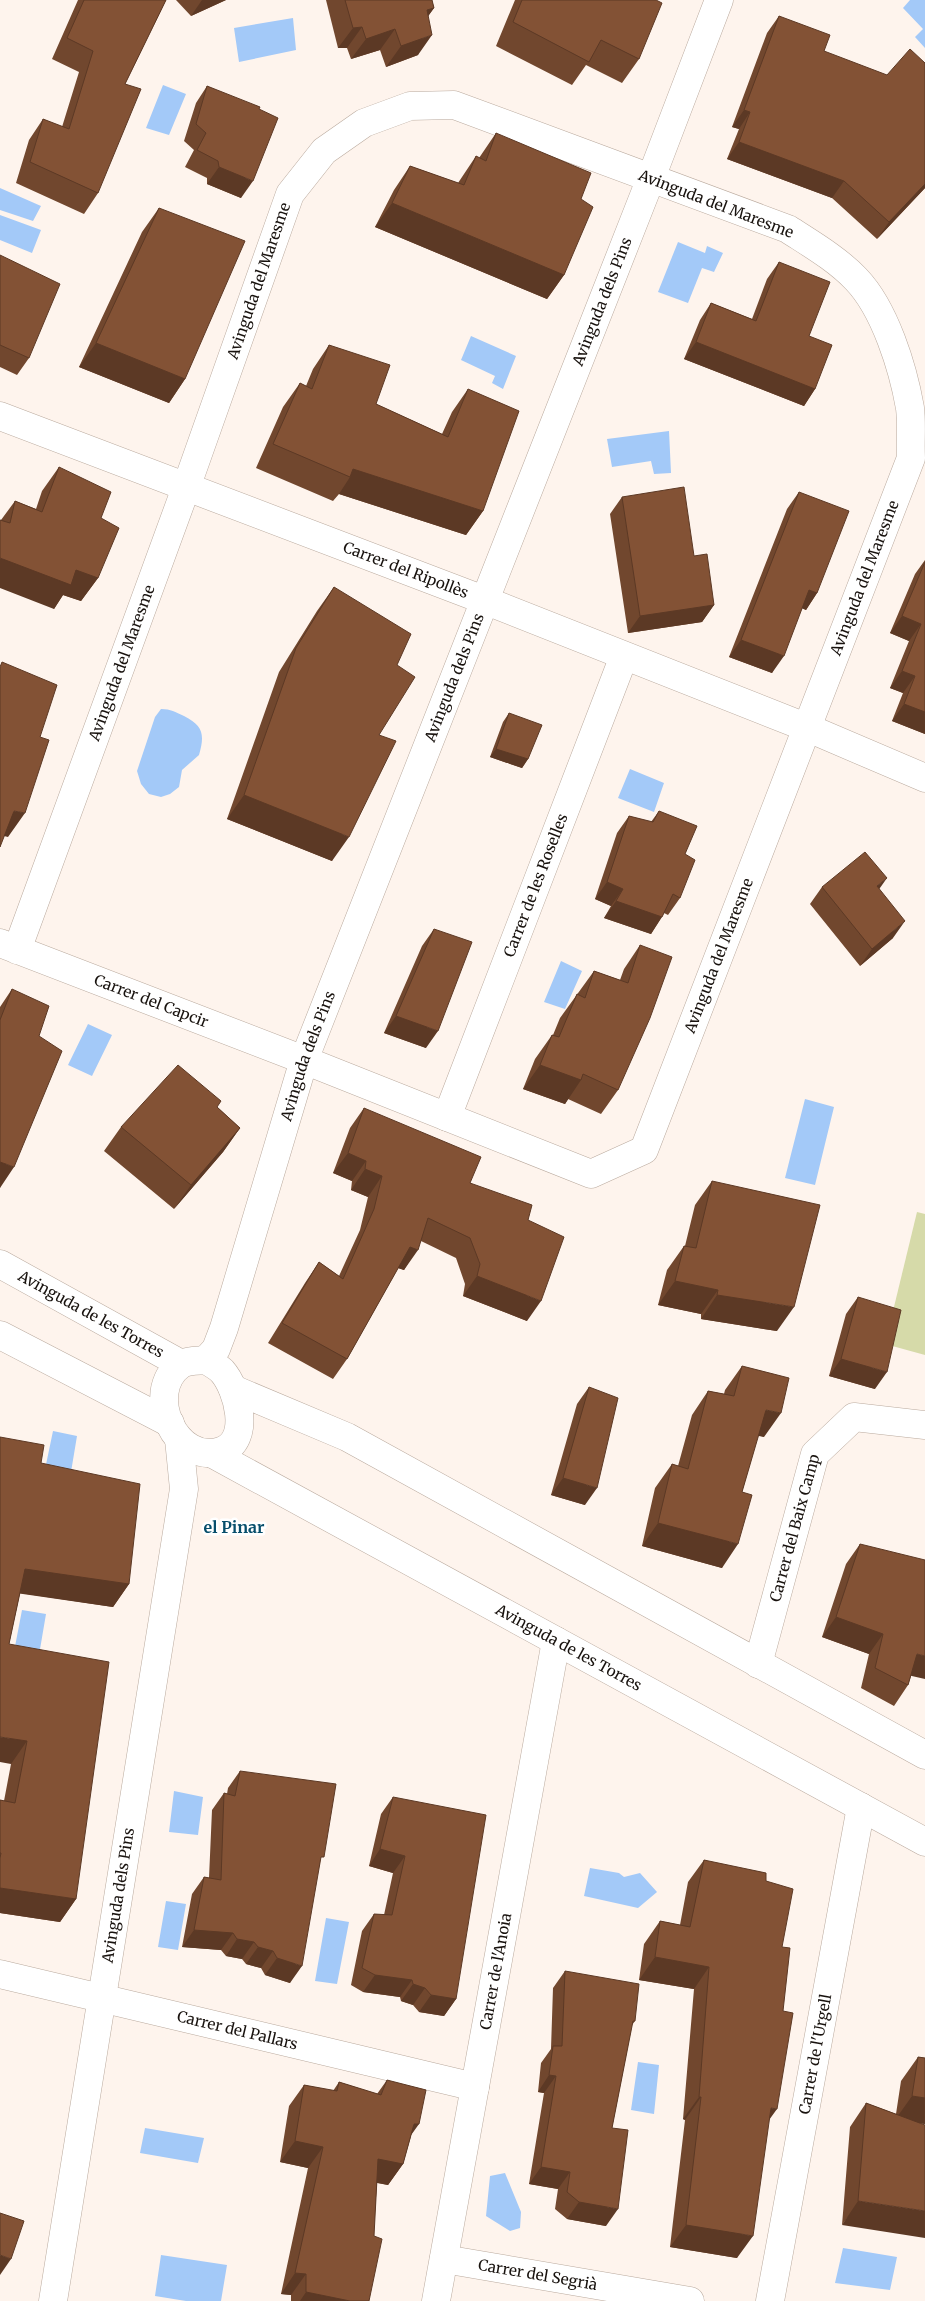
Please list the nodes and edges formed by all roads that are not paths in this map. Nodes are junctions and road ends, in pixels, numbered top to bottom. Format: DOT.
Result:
graph roads {
  1 [pos="719,0"];
  2 [pos="651,178"];
  3 [pos="0,416"];
  4 [pos="187,485"];
  5 [pos="484,600"];
  6 [pos="624,656"];
  7 [pos="808,728"];
  8 [pos="925,778"];
  9 [pos="9,946"];
  10 [pos="304,1060"];
  11 [pos="447,1117"];
  12 [pos="0,1264"];
  13 [pos="0,1335"];
  14 [pos="194,1362"];
  15 [pos="232,1389"];
  16 [pos="925,1425"];
  17 [pos="174,1431"];
  18 [pos="211,1454"];
  19 [pos="184,1489"];
  20 [pos="556,1641"];
  21 [pos="758,1664"];
  22 [pos="925,1755"];
  23 [pos="861,1807"];
  24 [pos="925,1842"];
  25 [pos="0,1974"];
  26 [pos="101,1998"];
  27 [pos="475,2087"];
  28 [pos="444,2258"];
  29 [pos="53,2301"];
  30 [pos="436,2301"];
  31 [pos="690,2301"];
  32 [pos="770,2301"];
  1 -- 2 [label="street, Avinguda dels Pins"];
  2 -- 4 [label="street, Avinguda del Maresme"];
  2 -- 5 [label="street, Avinguda dels Pins"];
  2 -- 7 [label="street, Avinguda del Maresme"];
  3 -- 4 [label="street, Carrer del Ripollès"];
  4 -- 5 [label="street, Carrer del Ripollès"];
  4 -- 9 [label="street, Avinguda del Maresme"];
  5 -- 6 [label="street, Carrer del Ripollès"];
  5 -- 10 [label="street, Avinguda dels Pins"];
  6 -- 7 [label="street, Carrer del Ripollès"];
  6 -- 11 [label="street, Carrer de les Roselles"];
  7 -- 8 [label="street, Carrer del Ripollès"];
  7 -- 11 [label="street, Avinguda del Maresme"];
  9 -- 10 [label="street, Carrer del Capcir"];
  10 -- 11 [label="street, Avinguda del Maresme"];
  10 -- 14 [label="street, Avinguda dels Pins"];
  12 -- 14 [label="street, Avinguda de les Torres"];
  13 -- 17 [label="street"];
  14 -- 15 [label="street"];
  14 -- 17 [label="street"];
  15 -- 18 [label="street"];
  15 -- 21 [label="street"];
  16 -- 21 [label="street, Carrer del Baix Camp"];
  17 -- 18 [label="street"];
  17 -- 19 [label="street, Avinguda dels Pins"];
  18 -- 19 [label="street, Avinguda dels Pins"];
  18 -- 20 [label="street, Avinguda de les Torres"];
  19 -- 26 [label="street, Avinguda dels Pins"];
  20 -- 23 [label="street, Avinguda de les Torres"];
  20 -- 27 [label="street, Carrer de l'Anoia"];
  21 -- 22 [label="street"];
  23 -- 24 [label="street, Avinguda de les Torres"];
  23 -- 32 [label="street, Carrer de l'Urgell"];
  25 -- 26 [label="street, Carrer del Pallars"];
  26 -- 27 [label="street, Carrer del Pallars"];
  26 -- 29 [label="street, Avinguda dels Pins"];
  27 -- 28 [label="street, Carrer de l'Anoia"];
  28 -- 30 [label="street, Carrer de l'Anoia"];
  28 -- 31 [label="street, Carrer del Segrià"];
}
